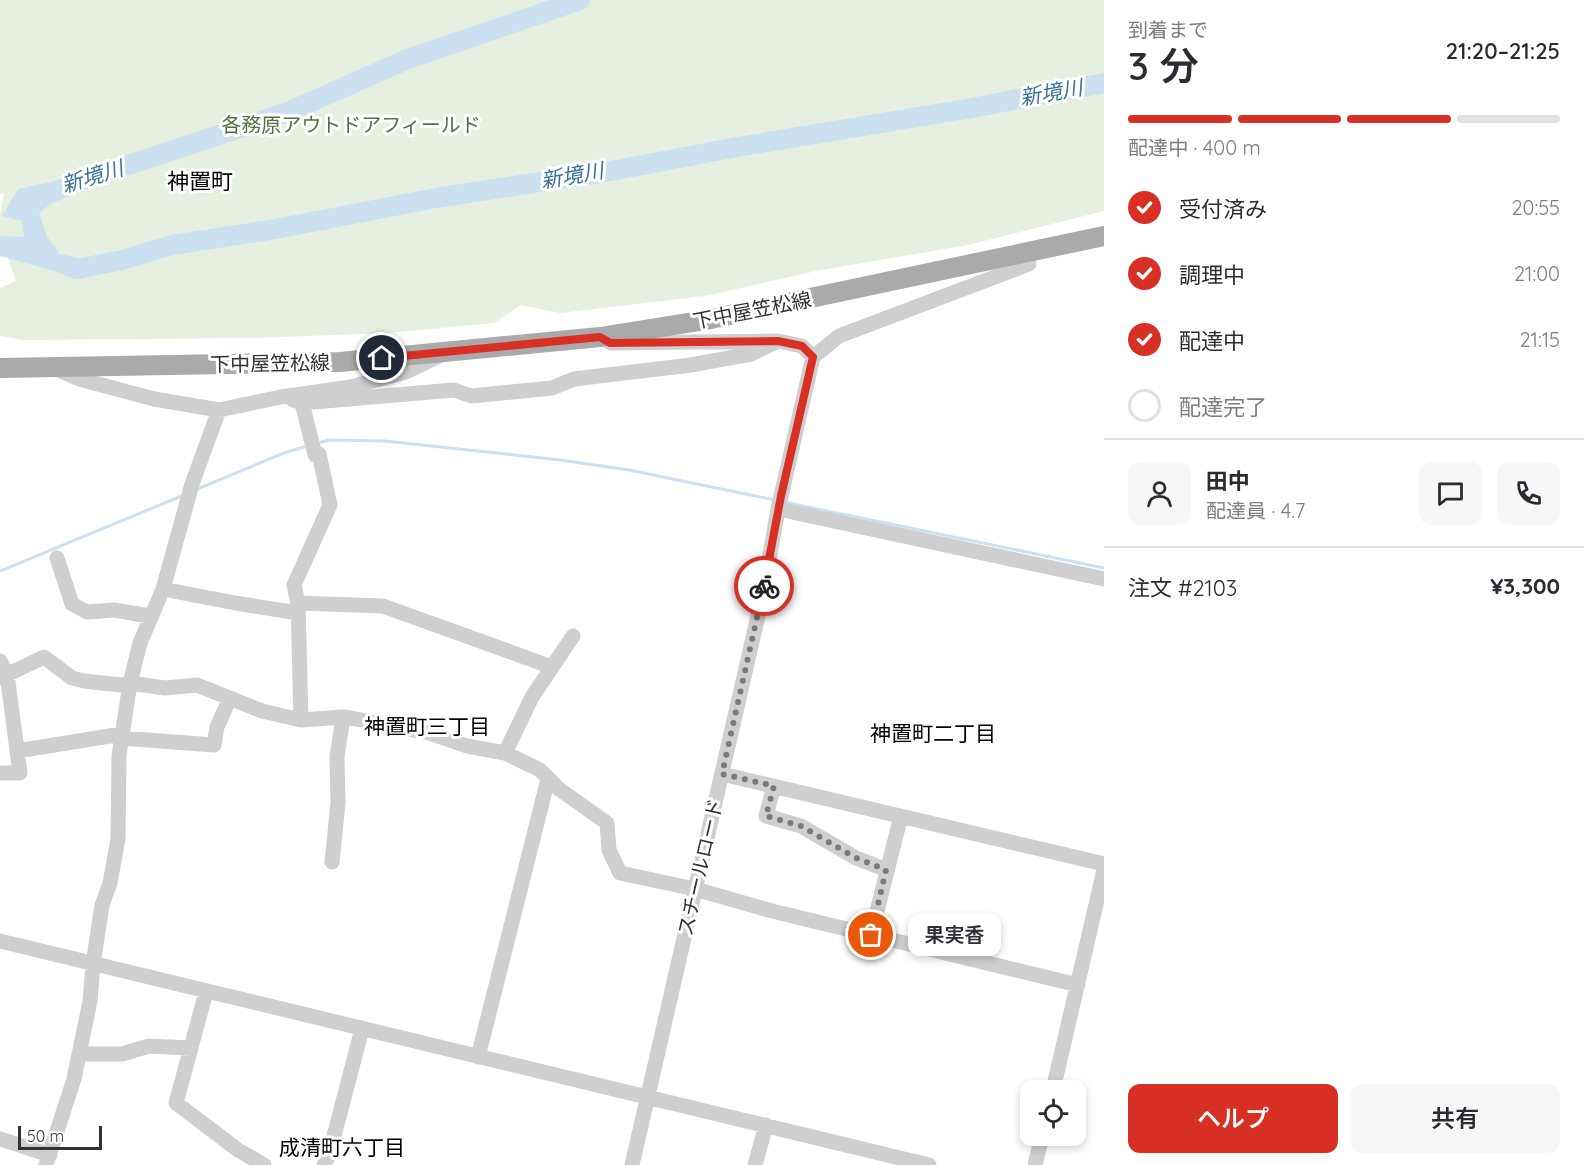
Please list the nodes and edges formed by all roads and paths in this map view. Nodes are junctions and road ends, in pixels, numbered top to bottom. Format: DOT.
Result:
graph roads {
  1 [pos="1104,236"];
  2 [pos="1032,258"];
  3 [pos="600,337"];
  4 [pos="778,341"];
  5 [pos="446,352"];
  6 [pos="813,357"];
  7 [pos="51,367"];
  8 [pos="0,368"];
  9 [pos="281,397"];
  10 [pos="302,403"];
  11 [pos="219,410"];
  12 [pos="780,502"];
  13 [pos="57,558"];
  14 [pos="1104,579"];
  15 [pos="163,589"];
  16 [pos="298,608"];
  17 [pos="150,616"];
  18 [pos="573,636"];
  19 [pos="552,667"];
  20 [pos="2,671"];
  21 [pos="130,683"];
  22 [pos="230,698"];
  23 [pos="343,717"];
  24 [pos="301,720"];
  25 [pos="121,736"];
  26 [pos="17,751"];
  27 [pos="505,753"];
  28 [pos="0,773"];
  29 [pos="722,774"];
  30 [pos="548,779"];
  31 [pos="774,786"];
  32 [pos="901,816"];
  33 [pos="333,862"];
  34 [pos="1104,864"];
  35 [pos="886,870"];
  36 [pos="1104,870"];
  37 [pos="695,889"];
  38 [pos="871,935"];
  39 [pos="0,941"];
  40 [pos="93,964"];
  41 [pos="1078,985"];
  42 [pos="206,992"];
  43 [pos="362,1029"];
  44 [pos="191,1048"];
  45 [pos="79,1054"];
  46 [pos="478,1057"];
  47 [pos="1055,1080"];
  48 [pos="648,1099"];
  49 [pos="766,1125"];
  50 [pos="0,1139"];
  51 [pos="1040,1146"];
  52 [pos="47,1160"];
  53 [pos="264,1165"];
  54 [pos="324,1165"];
  55 [pos="632,1165"];
  56 [pos="755,1165"];
  57 [pos="929,1165"];
  58 [pos="1035,1165"];
  1 -- 2 [label="main road, 下中屋笠松線"];
  2 -- 3 [label="main road, 下中屋笠松線"];
  2 -- 6 [label="street"];
  3 -- 4 [label="street"];
  3 -- 5 [label="main road, 下中屋笠松線"];
  4 -- 6 [label="street"];
  4 -- 10 [label="street"];
  5 -- 7 [label="main road, 下中屋笠松線"];
  5 -- 9 [label="street"];
  6 -- 12 [label="street, スチールロード"];
  7 -- 8 [label="main road, 下中屋笠松線"];
  7 -- 11 [label="street"];
  9 -- 10 [label="street"];
  9 -- 11 [label="street"];
  10 -- 16 [label="street"];
  11 -- 15 [label="street"];
  12 -- 14 [label="street"];
  12 -- 29 [label="street, スチールロード"];
  13 -- 17 [label="street"];
  15 -- 16 [label="street"];
  15 -- 17 [label="street"];
  16 -- 19 [label="street"];
  16 -- 24 [label="street"];
  17 -- 21 [label="street"];
  18 -- 19 [label="street"];
  19 -- 27 [label="street"];
  20 -- 21 [label="street"];
  20 -- 26 [label="street"];
  21 -- 22 [label="street"];
  21 -- 25 [label="street"];
  22 -- 24 [label="street"];
  22 -- 25 [label="street"];
  23 -- 24 [label="street"];
  23 -- 27 [label="street"];
  23 -- 33 [label="street"];
  25 -- 26 [label="street"];
  25 -- 40 [label="street"];
  26 -- 28 [label="street"];
  27 -- 30 [label="street"];
  29 -- 31 [label="street"];
  29 -- 37 [label="street, スチールロード"];
  30 -- 37 [label="street"];
  30 -- 46 [label="street"];
  31 -- 32 [label="street"];
  31 -- 35 [label="street"];
  32 -- 34 [label="street"];
  32 -- 35 [label="street"];
  35 -- 38 [label="street"];
  36 -- 41 [label="street"];
  37 -- 38 [label="street"];
  37 -- 48 [label="street, スチールロード"];
  38 -- 41 [label="street"];
  39 -- 40 [label="street"];
  40 -- 42 [label="street"];
  40 -- 45 [label="street"];
  41 -- 47 [label="street"];
  42 -- 43 [label="street"];
  42 -- 44 [label="street"];
  43 -- 46 [label="street"];
  43 -- 54 [label="street"];
  44 -- 45 [label="street"];
  44 -- 53 [label="street"];
  45 -- 52 [label="street"];
  46 -- 48 [label="street"];
  48 -- 49 [label="street"];
  48 -- 55 [label="street, スチールロード"];
  49 -- 56 [label="street"];
  49 -- 57 [label="street"];
  50 -- 52 [label="street"];
  51 -- 58 [label="street"];
}
